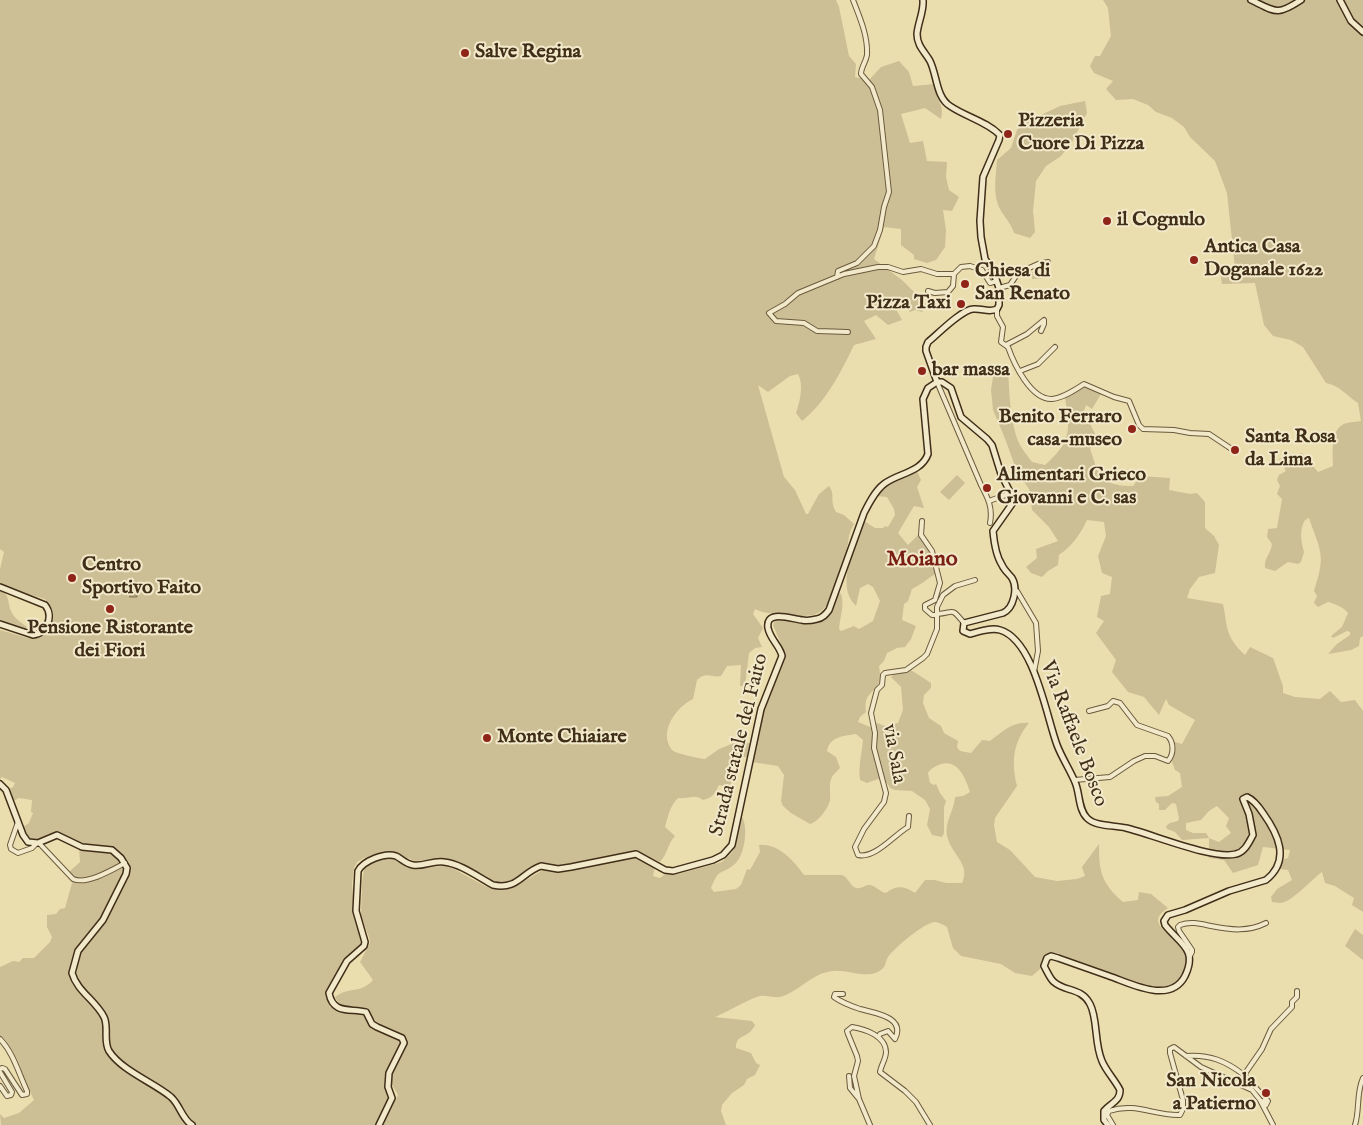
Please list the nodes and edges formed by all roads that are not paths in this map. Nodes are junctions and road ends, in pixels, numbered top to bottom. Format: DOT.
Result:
graph roads {
  1 [pos="854,0"];
  2 [pos="923,0"];
  3 [pos="1251,0"];
  4 [pos="1301,0"];
  5 [pos="1340,0"];
  6 [pos="1363,32"];
  7 [pos="1048,262"];
  8 [pos="954,274"];
  9 [pos="836,277"];
  10 [pos="997,281"];
  11 [pos="999,288"];
  12 [pos="928,291"];
  13 [pos="997,309"];
  14 [pos="1041,331"];
  15 [pos="848,332"];
  16 [pos="1006,345"];
  17 [pos="1055,347"];
  18 [pos="1020,371"];
  19 [pos="937,382"];
  20 [pos="1233,450"];
  21 [pos="1011,493"];
  22 [pos="989,500"];
  23 [pos="922,521"];
  24 [pos="990,524"];
  25 [pos="975,580"];
  26 [pos="0,587"];
  27 [pos="1016,591"];
  28 [pos="937,615"];
  29 [pos="964,623"];
  30 [pos="0,624"];
  31 [pos="1034,672"];
  32 [pos="1089,711"];
  33 [pos="1074,780"];
  34 [pos="0,784"];
  35 [pos="910,816"];
  36 [pos="18,822"];
  37 [pos="38,843"];
  38 [pos="125,864"];
  39 [pos="1266,923"];
  40 [pos="1190,956"];
  41 [pos="1297,991"];
  42 [pos="843,994"];
  43 [pos="878,1037"];
  44 [pos="0,1039"];
  45 [pos="1186,1056"];
  46 [pos="0,1071"];
  47 [pos="1244,1074"];
  48 [pos="849,1076"];
  49 [pos="1363,1078"];
  50 [pos="0,1086"];
  51 [pos="1256,1095"];
  52 [pos="859,1099"];
  53 [pos="192,1125"];
  54 [pos="379,1125"];
  55 [pos="870,1125"];
  56 [pos="930,1125"];
  57 [pos="1108,1125"];
  58 [pos="1113,1125"];
  59 [pos="1273,1125"];
  60 [pos="1355,1125"];
  1 -- 9 [label="street"];
  2 -- 10 [label="street"];
  3 -- 4 [label="street"];
  5 -- 6 [label="street"];
  7 -- 11 [label="street"];
  8 -- 9 [label="street"];
  8 -- 10 [label="street"];
  8 -- 12 [label="street"];
  9 -- 15 [label="street"];
  10 -- 11 [label="street"];
  11 -- 13 [label="street"];
  13 -- 16 [label="street"];
  13 -- 19 [label="street"];
  14 -- 16 [label="street"];
  16 -- 18 [label="street"];
  17 -- 18 [label="street"];
  18 -- 20 [label="street"];
  19 -- 21 [label="street"];
  19 -- 22 [label="street"];
  19 -- 54 [label="street, Strada statale del Faito"];
  21 -- 22 [label="street"];
  21 -- 29 [label="street"];
  22 -- 24 [label="street"];
  23 -- 28 [label="street"];
  25 -- 28 [label="street"];
  26 -- 30 [label="street"];
  27 -- 31 [label="street"];
  28 -- 29 [label="street"];
  28 -- 35 [label="street, via Sala"];
  29 -- 31 [label="street, Via Raffaele Bosco"];
  31 -- 33 [label="street, Via Raffaele Bosco"];
  32 -- 33 [label="street"];
  33 -- 40 [label="street, Via Raffaele Bosco"];
  34 -- 36 [label="street"];
  36 -- 37 [label="street"];
  36 -- 37 [label="street"];
  37 -- 38 [label="street"];
  37 -- 38 [label="street"];
  38 -- 53 [label="street"];
  39 -- 40 [label="street"];
  40 -- 57 [label="street"];
  41 -- 47 [label="street"];
  42 -- 43 [label="street"];
  43 -- 52 [label="street"];
  43 -- 56 [label="street"];
  44 -- 46 [label="street"];
  45 -- 47 [label="street"];
  45 -- 51 [label="street"];
  45 -- 58 [label="street"];
  46 -- 50 [label="street"];
  47 -- 51 [label="street"];
  48 -- 52 [label="street"];
  49 -- 60 [label="street"];
  51 -- 59 [label="street"];
  52 -- 55 [label="street"];
}
